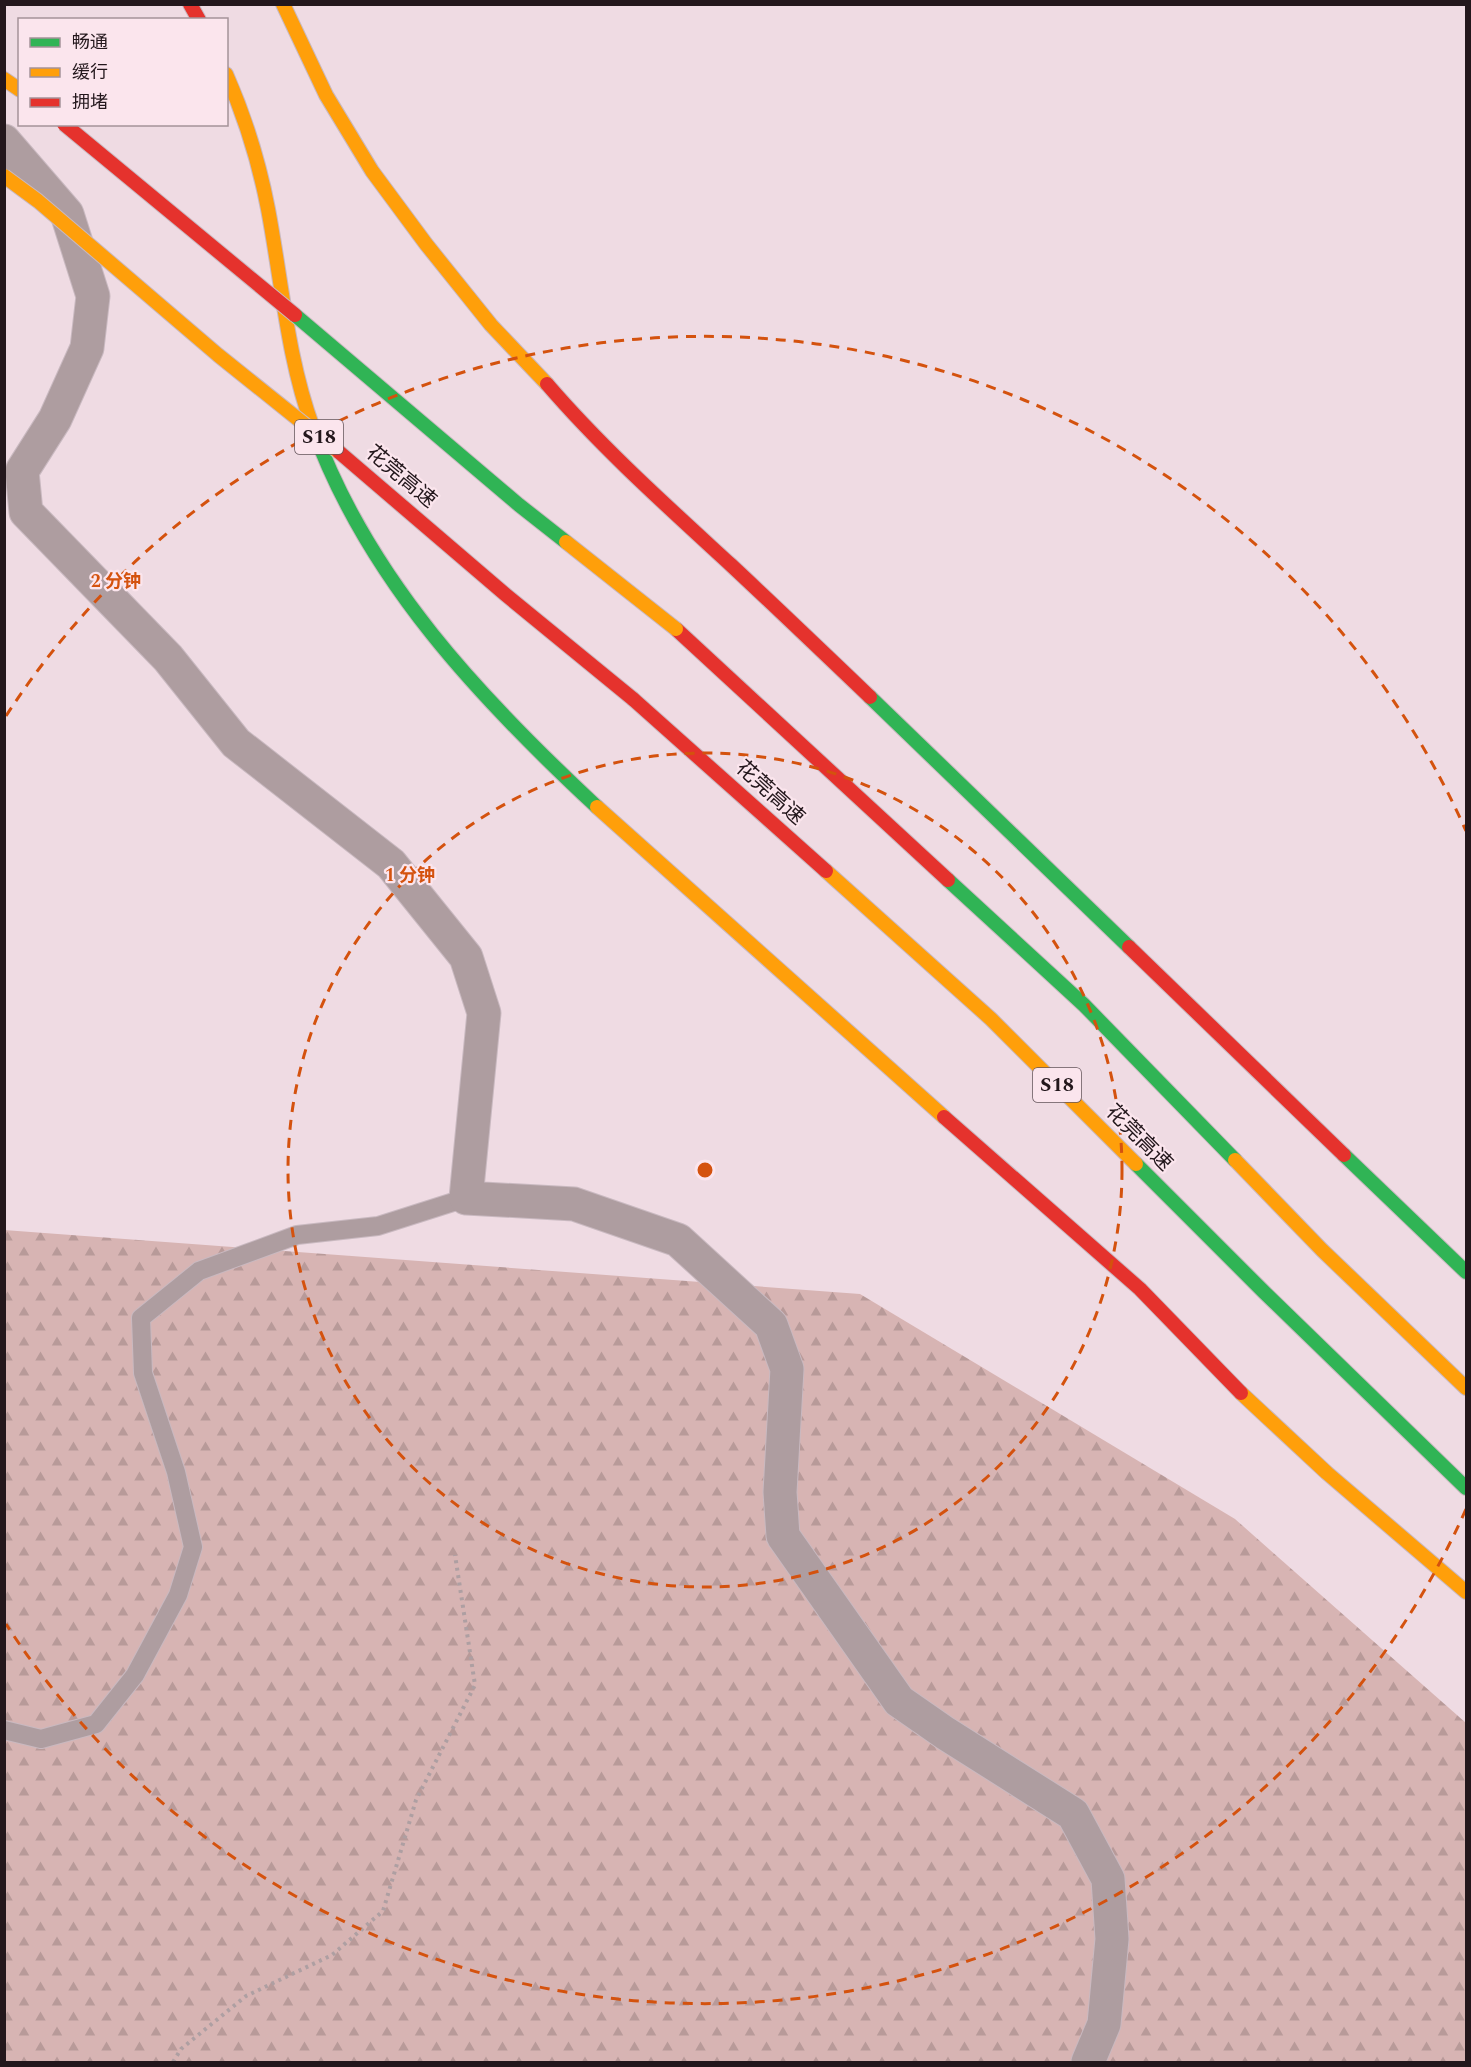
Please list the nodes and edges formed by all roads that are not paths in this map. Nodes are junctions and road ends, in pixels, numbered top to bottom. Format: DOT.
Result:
graph roads {
  1 [pos="189,4"];
  2 [pos="283,4"];
  3 [pos="198,18"];
  4 [pos="4,79"];
  5 [pos="228,79"];
  6 [pos="18,89"];
  7 [pos="67,126"];
  8 [pos="4,141"];
  9 [pos="4,176"];
  10 [pos="466,1198"];
  11 [pos="1467,1272"];
  12 [pos="1467,1388"];
  13 [pos="1467,1488"];
  14 [pos="1467,1592"];
  15 [pos="4,1730"];
  16 [pos="1088,2062"];
  1 -- 3 [label="highway"];
  2 -- 11 [label="highway"];
  4 -- 6 [label="highway"];
  5 -- 14 [label="highway"];
  7 -- 12 [label="highway, bridge"];
  8 -- 10 [label="street"];
  9 -- 13 [label="highway, 花莞高速 / S18, bridge"];
  10 -- 15 [label="lane"];
  10 -- 16 [label="street"];
}
